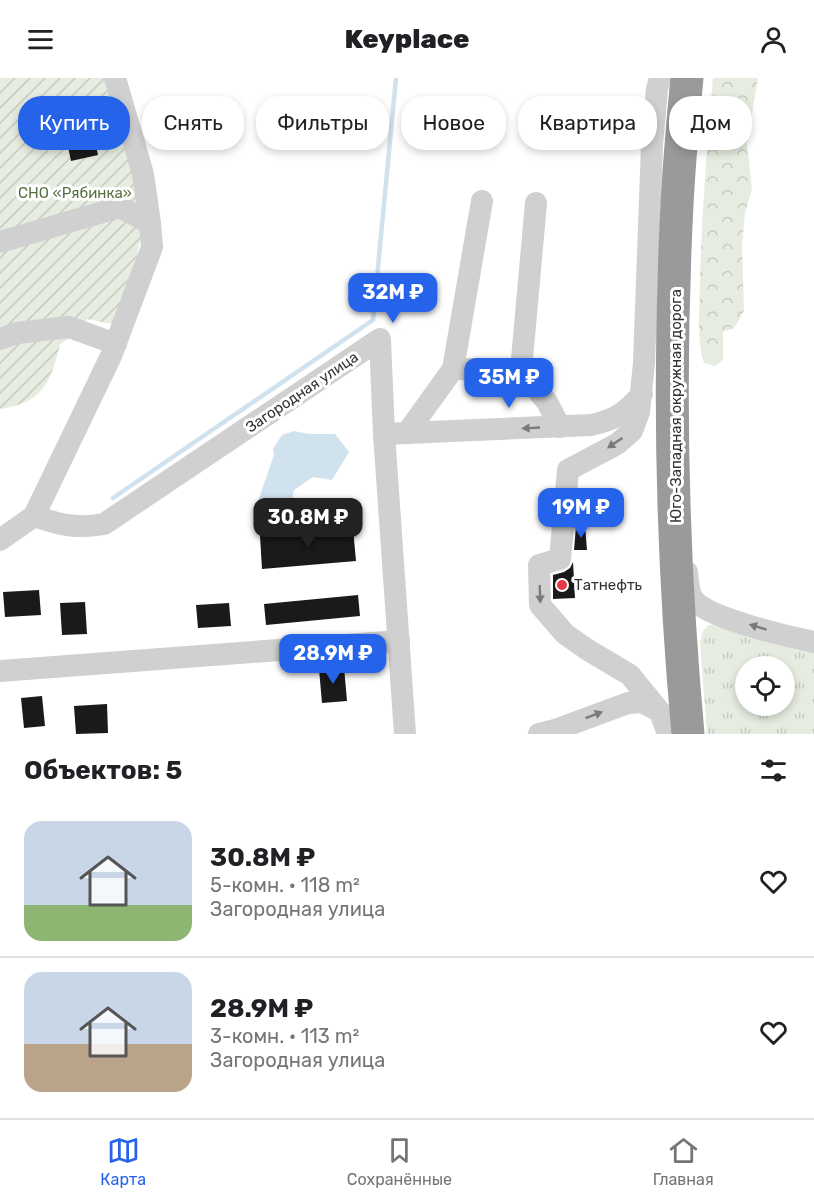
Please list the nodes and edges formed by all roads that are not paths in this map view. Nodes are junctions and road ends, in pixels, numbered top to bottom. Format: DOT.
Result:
graph roads {
  1 [pos="115,78"];
  2 [pos="660,78"];
  3 [pos="669,78"];
  4 [pos="687,78"];
  5 [pos="482,201"];
  6 [pos="536,203"];
  7 [pos="150,223"];
  8 [pos="0,242"];
  9 [pos="0,339"];
  10 [pos="116,344"];
  11 [pos="453,369"];
  12 [pos="521,370"];
  13 [pos="642,394"];
  14 [pos="560,427"];
  15 [pos="407,433"];
  16 [pos="384,434"];
  17 [pos="34,516"];
  18 [pos="676,530"];
  19 [pos="0,540"];
  20 [pos="399,641"];
  21 [pos="814,642"];
  22 [pos="0,671"];
  23 [pos="666,727"];
  24 [pos="405,734"];
  25 [pos="539,734"];
  26 [pos="688,734"];
  1 -- 7 [label="street"];
  2 -- 13 [label="street"];
  3 -- 23 [label="highway, Юго-Западная окружная дорога"];
  4 -- 18 [label="highway, Юго-Западная окружная дорога"];
  5 -- 11 [label="street"];
  6 -- 12 [label="street"];
  7 -- 8 [label="street"];
  7 -- 10 [label="street"];
  9 -- 10 [label="street"];
  10 -- 17 [label="street"];
  11 -- 12 [label="street"];
  11 -- 15 [label="street"];
  12 -- 14 [label="street"];
  13 -- 14 [label="street"];
  13 -- 23 [label="street, one-way"];
  14 -- 15 [label="street, one-way"];
  15 -- 16 [label="street"];
  16 -- 17 [label="street, Загородная улица"];
  16 -- 20 [label="street, Загородная улица"];
  17 -- 19 [label="street"];
  21 -- 18 [label="street, one-way"];
  18 -- 26 [label="highway, Юго-Западная окружная дорога"];
  20 -- 22 [label="street"];
  20 -- 24 [label="street, Загородная улица"];
  25 -- 23 [label="street, one-way"];
}
